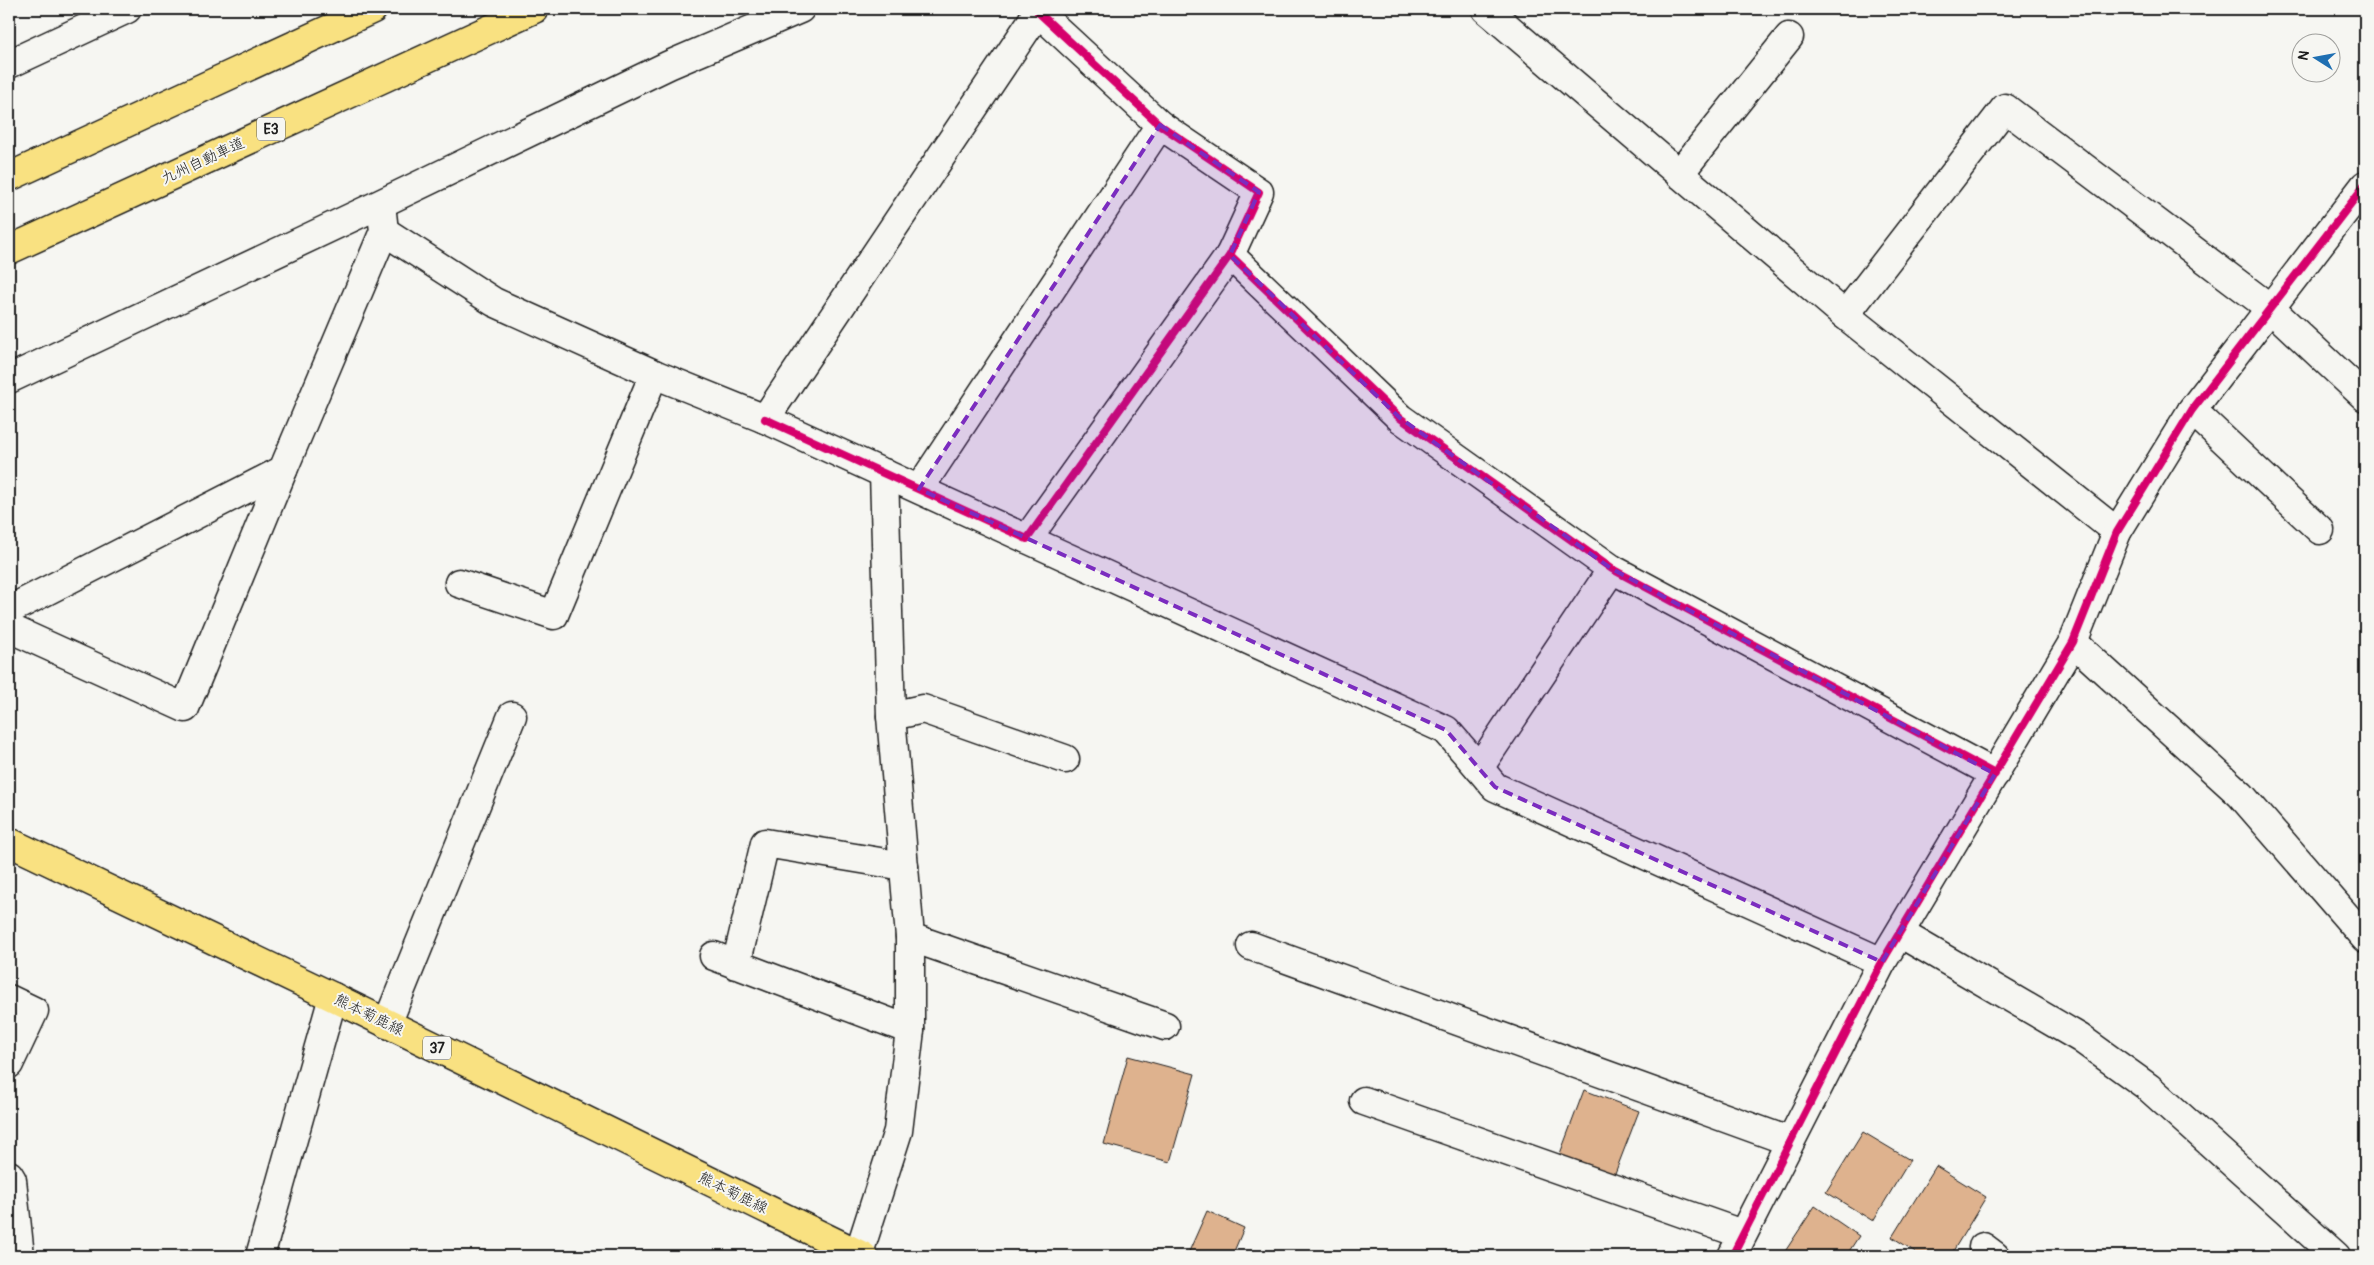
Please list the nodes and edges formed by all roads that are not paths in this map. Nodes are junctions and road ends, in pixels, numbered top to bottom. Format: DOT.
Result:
graph roads {
  1 [pos="127,9"];
  2 [pos="373,9"];
  3 [pos="534,9"];
  4 [pos="800,9"];
  5 [pos="1486,9"];
  6 [pos="1036,11"];
  7 [pos="1789,38"];
  8 [pos="9,64"];
  9 [pos="1160,125"];
  10 [pos="1679,174"];
  11 [pos="9,177"];
  12 [pos="2365,185"];
  13 [pos="380,204"];
  14 [pos="384,231"];
  15 [pos="9,250"];
  16 [pos="1230,255"];
  17 [pos="2270,308"];
  18 [pos="1845,315"];
  19 [pos="654,374"];
  20 [pos="9,379"];
  21 [pos="2365,397"];
  22 [pos="2192,410"];
  23 [pos="765,419"];
  24 [pos="283,470"];
  25 [pos="884,474"];
  26 [pos="919,489"];
  27 [pos="2320,530"];
  28 [pos="2117,532"];
  29 [pos="1027,539"];
  30 [pos="1612,569"];
  31 [pos="459,584"];
  32 [pos="9,610"];
  33 [pos="9,628"];
  34 [pos="2073,642"];
  35 [pos="512,716"];
  36 [pos="890,716"];
  37 [pos="1065,759"];
  38 [pos="1479,768"];
  39 [pos="1995,774"];
  40 [pos="9,842"];
  41 [pos="904,866"];
  42 [pos="1900,933"];
  43 [pos="910,937"];
  44 [pos="2365,938"];
  45 [pos="1251,946"];
  46 [pos="1882,962"];
  47 [pos="333,997"];
  48 [pos="9,999"];
  49 [pos="387,1024"];
  50 [pos="1164,1026"];
  51 [pos="910,1030"];
  52 [pos="9,1064"];
  53 [pos="1364,1101"];
  54 [pos="1789,1141"];
  55 [pos="9,1175"];
  56 [pos="1737,1245"];
  57 [pos="860,1255"];
  58 [pos="20,1256"];
  59 [pos="260,1256"];
  60 [pos="2336,1256"];
  1 -- 8 [label="street"];
  2 -- 11 [label="main road"];
  3 -- 15 [label="main road, 九州自動車道 / E3"];
  4 -- 13 [label="street"];
  5 -- 10 [label="street"];
  6 -- 9 [label="street"];
  6 -- 23 [label="street"];
  7 -- 10 [label="street"];
  9 -- 16 [label="street"];
  9 -- 26 [label="street"];
  10 -- 18 [label="street"];
  12 -- 17 [label="street"];
  13 -- 14 [label="street"];
  13 -- 20 [label="street"];
  14 -- 19 [label="street"];
  14 -- 24 [label="street"];
  16 -- 29 [label="street"];
  16 -- 30 [label="street"];
  17 -- 18 [label="street"];
  17 -- 21 [label="street"];
  17 -- 22 [label="street"];
  18 -- 28 [label="street"];
  19 -- 23 [label="street"];
  19 -- 31 [label="street"];
  22 -- 27 [label="street"];
  22 -- 28 [label="street"];
  23 -- 25 [label="street"];
  24 -- 32 [label="street"];
  24 -- 33 [label="street"];
  25 -- 26 [label="street"];
  25 -- 36 [label="street"];
  26 -- 29 [label="street"];
  28 -- 34 [label="street"];
  29 -- 38 [label="street"];
  30 -- 38 [label="street"];
  30 -- 39 [label="street"];
  34 -- 39 [label="street"];
  34 -- 44 [label="street"];
  35 -- 49 [label="street"];
  36 -- 37 [label="street"];
  36 -- 41 [label="street"];
  38 -- 46 [label="street"];
  39 -- 42 [label="street"];
  40 -- 47 [label="main road, 熊本菊鹿線 / 37"];
  41 -- 43 [label="street"];
  41 -- 51 [label="street"];
  42 -- 46 [label="street"];
  42 -- 60 [label="street"];
  43 -- 50 [label="street"];
  43 -- 51 [label="street"];
  45 -- 54 [label="street"];
  46 -- 54 [label="street"];
  47 -- 49 [label="main road, 熊本菊鹿線 / 37"];
  47 -- 59 [label="street"];
  48 -- 52 [label="street"];
  49 -- 57 [label="main road, 熊本菊鹿線 / 37"];
  51 -- 57 [label="street"];
  53 -- 56 [label="street"];
  54 -- 56 [label="street"];
  55 -- 58 [label="street"];
}
